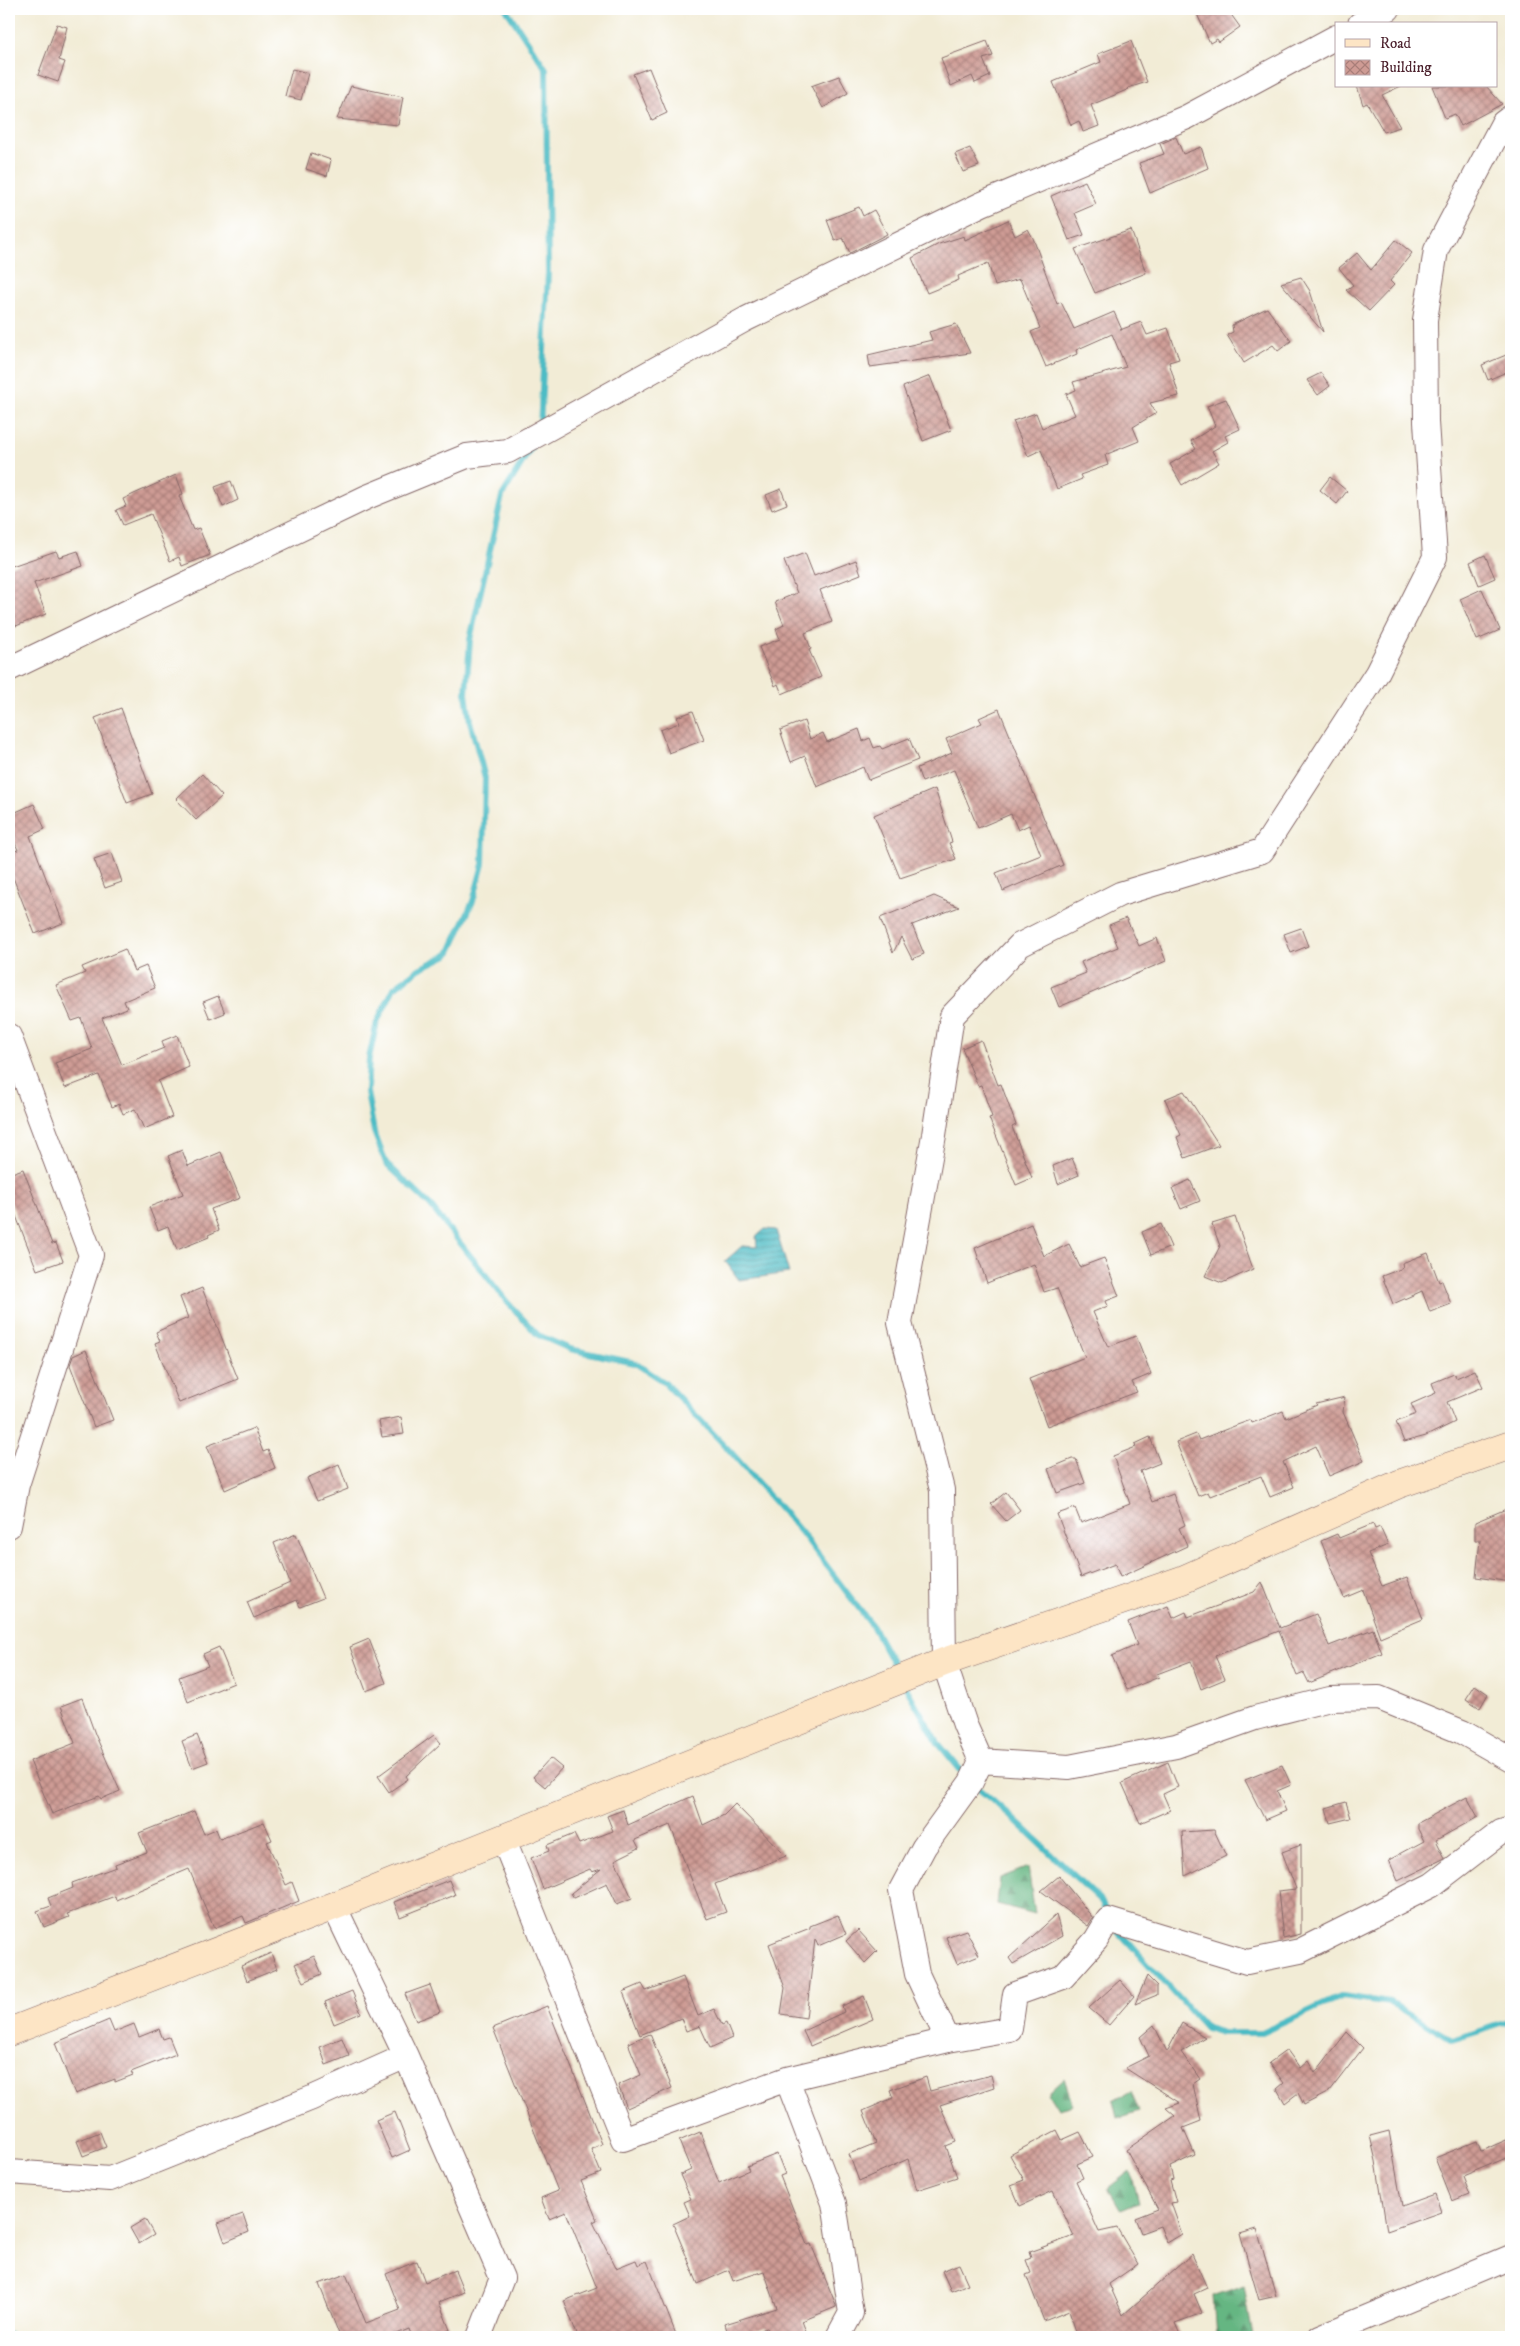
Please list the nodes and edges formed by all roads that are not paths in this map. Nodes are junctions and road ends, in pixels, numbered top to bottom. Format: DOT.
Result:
graph roads {
  1 [pos="1388,9"];
  2 [pos="1364,22"];
  3 [pos="1335,38"];
  4 [pos="1511,117"];
  5 [pos="9,669"];
  6 [pos="9,1036"];
  7 [pos="1511,1445"];
  8 [pos="9,1458"];
  9 [pos="17,1485"];
  10 [pos="9,1526"];
  11 [pos="944,1662"];
  12 [pos="1511,1760"];
  13 [pos="981,1761"];
  14 [pos="1511,1829"];
  15 [pos="504,1838"];
  16 [pos="334,1906"];
  17 [pos="9,2032"];
  18 [pos="948,2040"];
  19 [pos="406,2056"];
  20 [pos="787,2079"];
  21 [pos="9,2172"];
  22 [pos="1511,2257"];
  23 [pos="479,2337"];
  24 [pos="838,2337"];
  25 [pos="1320,2337"];
  1 -- 2 [label="street"];
  3 -- 5 [label="street"];
  4 -- 11 [label="street"];
  6 -- 9 [label="street"];
  7 -- 11 [label="street"];
  8 -- 9 [label="street"];
  9 -- 10 [label="street"];
  11 -- 13 [label="street"];
  11 -- 15 [label="street"];
  12 -- 13 [label="street"];
  13 -- 18 [label="street"];
  14 -- 18 [label="street"];
  15 -- 16 [label="street"];
  15 -- 20 [label="street"];
  16 -- 17 [label="street"];
  16 -- 19 [label="street"];
  18 -- 20 [label="street"];
  19 -- 21 [label="street"];
  19 -- 23 [label="street"];
  20 -- 24 [label="street"];
  22 -- 25 [label="street"];
}
